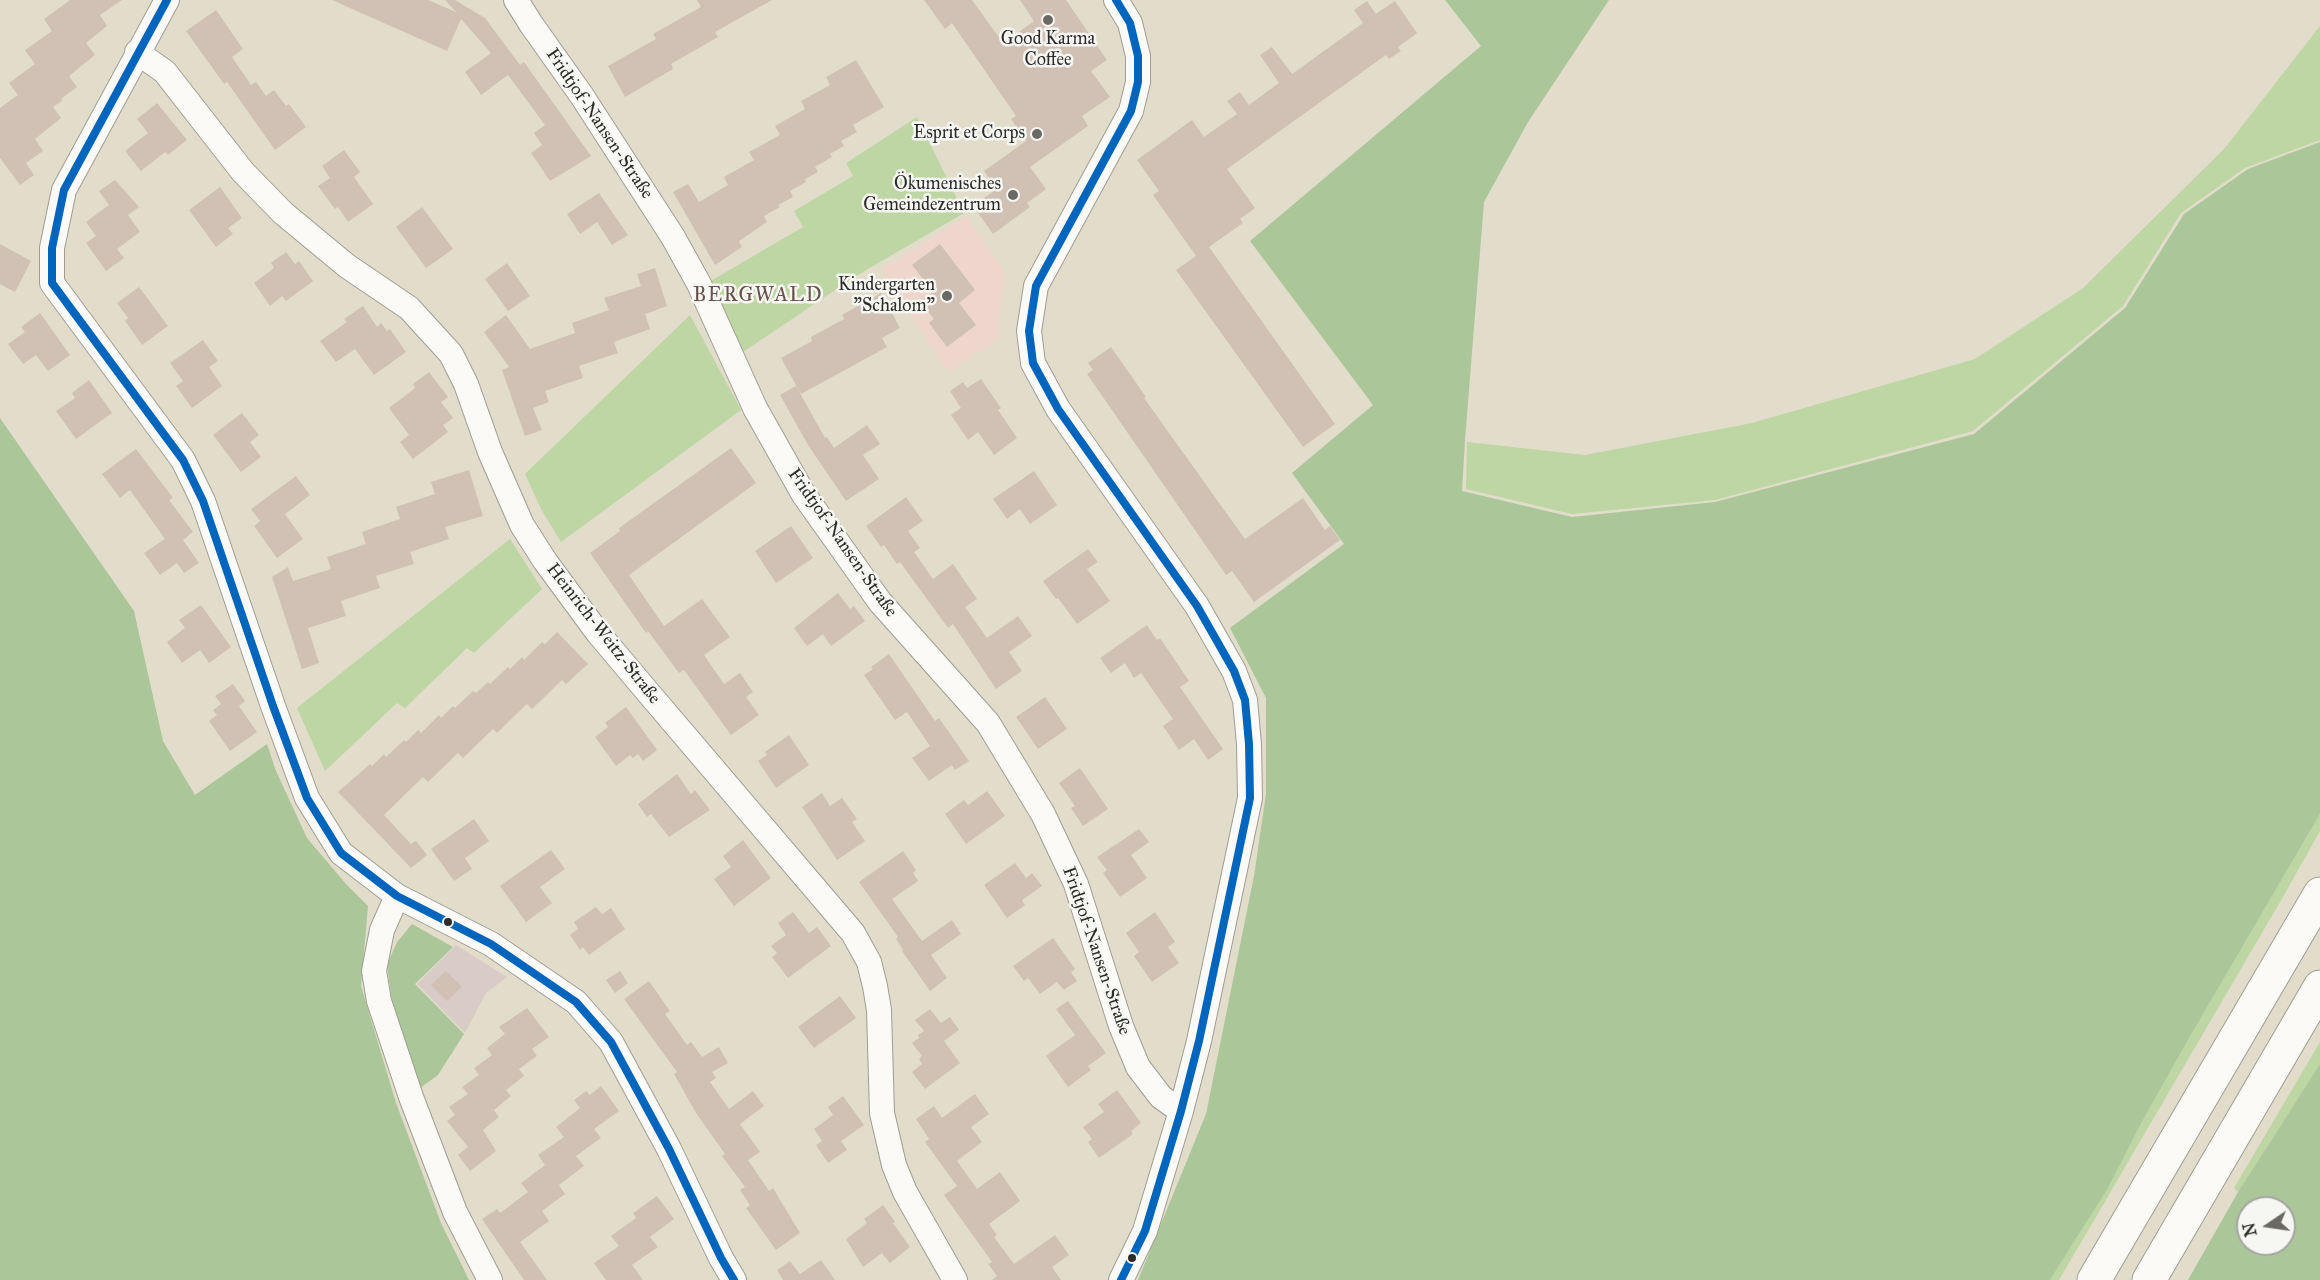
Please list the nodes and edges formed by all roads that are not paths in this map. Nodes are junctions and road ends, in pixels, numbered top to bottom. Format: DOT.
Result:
graph roads {
  1 [pos="166,0"];
  2 [pos="516,0"];
  3 [pos="1116,0"];
  4 [pos="137,52"];
  5 [pos="2320,894"];
  6 [pos="397,896"];
  7 [pos="2320,987"];
  8 [pos="1181,1111"];
  9 [pos="490,1280"];
  10 [pos="734,1280"];
  11 [pos="955,1280"];
  12 [pos="1121,1280"];
  13 [pos="2094,1280"];
  14 [pos="2149,1280"];
  1 -- 4 [label="street"];
  2 -- 8 [label="street, Fridtjof-Nansen-Straße"];
  3 -- 8 [label="street"];
  4 -- 6 [label="street"];
  4 -- 11 [label="street, Heinrich-Weitz-Straße"];
  5 -- 13 [label="highway"];
  6 -- 9 [label="street"];
  6 -- 10 [label="street"];
  7 -- 14 [label="highway"];
  8 -- 12 [label="street"];
}
